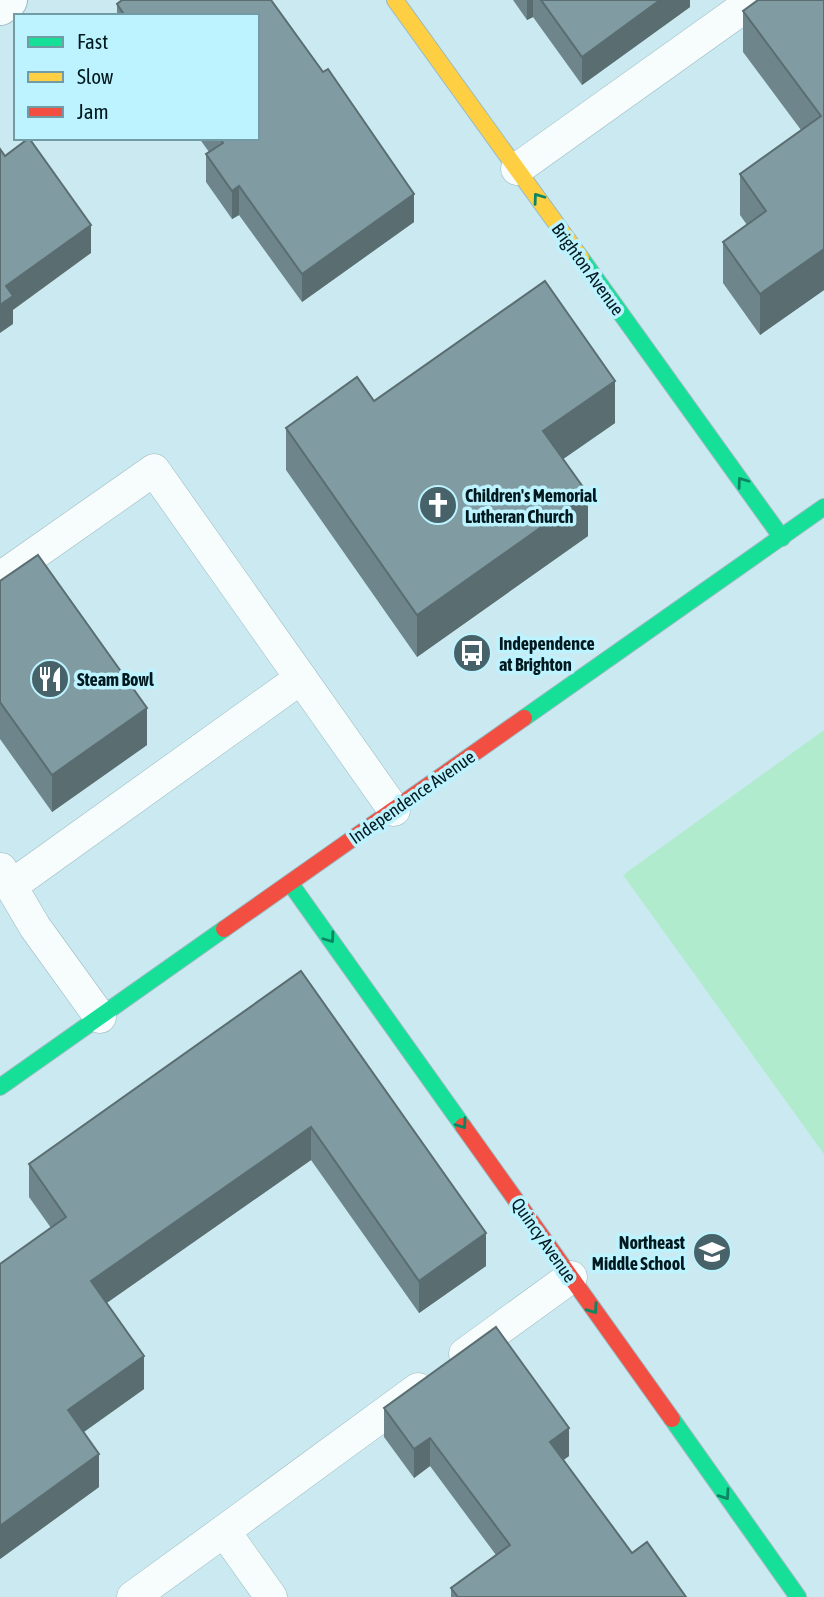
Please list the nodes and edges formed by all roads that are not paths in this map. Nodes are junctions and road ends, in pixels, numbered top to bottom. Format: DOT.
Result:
graph roads {
  1 [pos="8,0"];
  2 [pos="395,0"];
  3 [pos="754,0"];
  4 [pos="0,6"];
  5 [pos="517,169"];
  6 [pos="824,507"];
  7 [pos="782,538"];
  8 [pos="0,578"];
  9 [pos="302,678"];
  10 [pos="394,810"];
  11 [pos="5,876"];
  12 [pos="290,883"];
  13 [pos="100,1017"];
  14 [pos="0,1087"];
  15 [pos="570,1278"];
  16 [pos="224,1531"];
  17 [pos="133,1597"];
  18 [pos="271,1597"];
  19 [pos="798,1597"];
  1 -- 4 [label="street"];
  2 -- 5 [label="street, Brighton Avenue"];
  3 -- 5 [label="lane"];
  7 -- 5 [label="street, Brighton Avenue, one-way"];
  6 -- 7 [label="street, Independence Avenue"];
  7 -- 10 [label="street, Independence Avenue"];
  8 -- 9 [label="lane"];
  9 -- 10 [label="lane"];
  9 -- 11 [label="lane"];
  10 -- 12 [label="street, Independence Avenue"];
  11 -- 13 [label="lane"];
  12 -- 13 [label="street, Independence Avenue"];
  12 -- 15 [label="street, Quincy Avenue, one-way"];
  13 -- 14 [label="street, Independence Avenue"];
  15 -- 16 [label="lane"];
  15 -- 19 [label="street, Quincy Avenue, one-way"];
  16 -- 17 [label="lane"];
  16 -- 18 [label="lane"];
}
